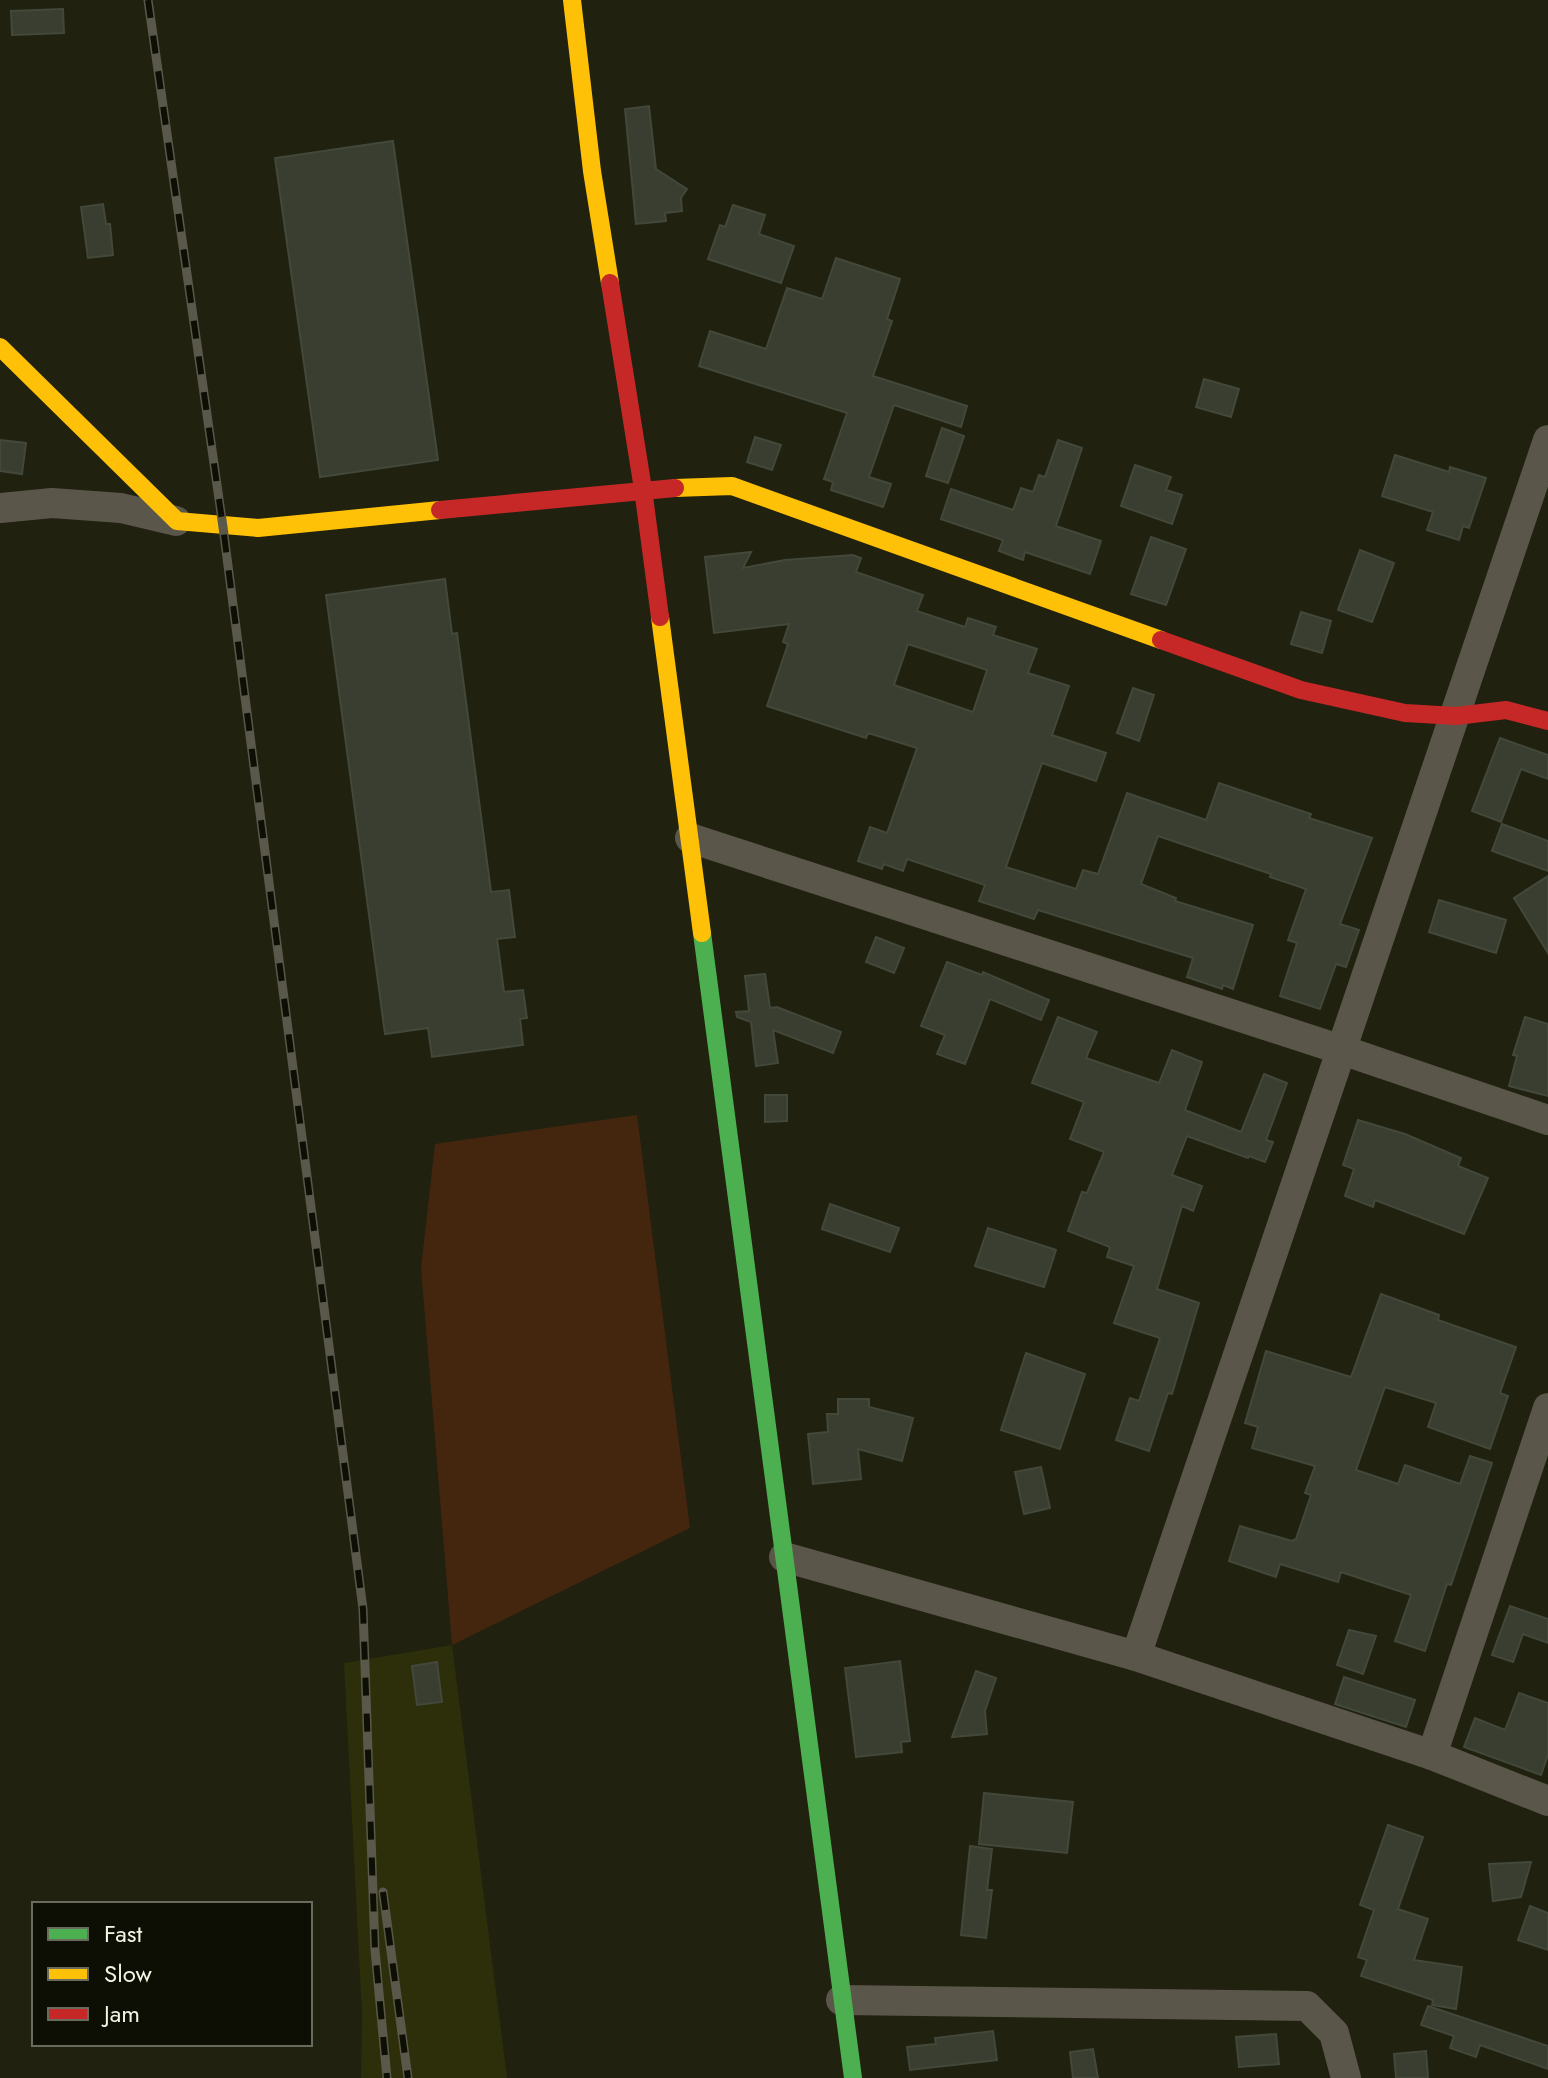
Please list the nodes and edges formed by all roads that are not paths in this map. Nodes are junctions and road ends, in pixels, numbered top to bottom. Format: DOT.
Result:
graph roads {
  1 [pos="572,0"];
  2 [pos="0,347"];
  3 [pos="1548,440"];
  4 [pos="643,489"];
  5 [pos="0,508"];
  6 [pos="177,521"];
  7 [pos="1456,716"];
  8 [pos="1548,721"];
  9 [pos="690,838"];
  10 [pos="1342,1050"];
  11 [pos="1548,1120"];
  12 [pos="1548,1408"];
  13 [pos="784,1557"];
  14 [pos="1136,1656"];
  15 [pos="1432,1755"];
  16 [pos="1548,1801"];
  17 [pos="841,2000"];
  18 [pos="853,2078"];
  19 [pos="1346,2078"];
  1 -- 4 [label="street"];
  2 -- 6 [label="street"];
  3 -- 7 [label="street"];
  4 -- 6 [label="street"];
  4 -- 7 [label="street"];
  4 -- 9 [label="street"];
  5 -- 6 [label="street"];
  7 -- 8 [label="street"];
  7 -- 10 [label="street"];
  9 -- 10 [label="street"];
  9 -- 13 [label="street"];
  10 -- 11 [label="street"];
  10 -- 14 [label="street"];
  12 -- 15 [label="street"];
  13 -- 14 [label="street"];
  13 -- 17 [label="street"];
  14 -- 15 [label="street"];
  15 -- 16 [label="street"];
  17 -- 18 [label="street"];
  17 -- 19 [label="street"];
}
